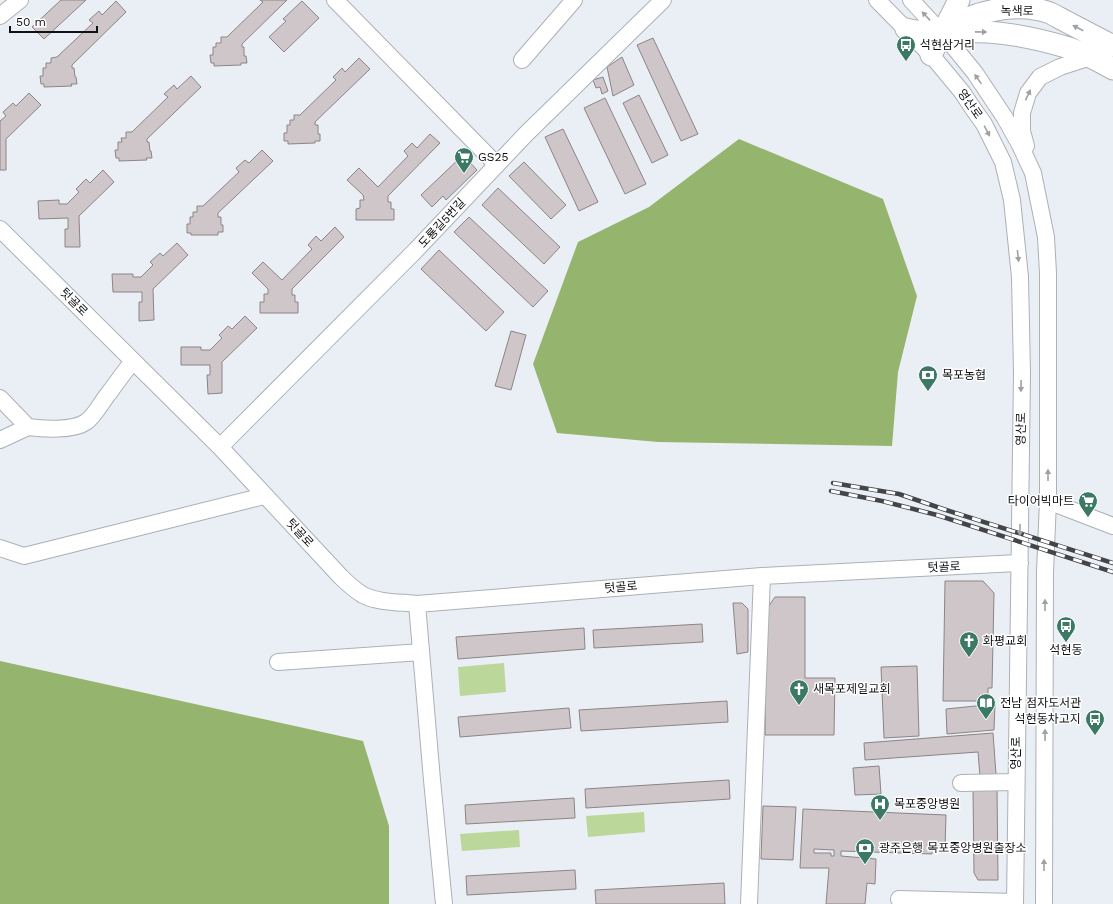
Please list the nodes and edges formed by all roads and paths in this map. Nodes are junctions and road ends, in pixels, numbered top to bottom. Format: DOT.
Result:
graph roads {
  1 [pos="20,0"];
  2 [pos="335,0"];
  3 [pos="574,0"];
  4 [pos="663,0"];
  5 [pos="877,0"];
  6 [pos="911,0"];
  7 [pos="959,0"];
  8 [pos="1021,0"];
  9 [pos="1049,13"];
  10 [pos="0,16"];
  11 [pos="906,29"];
  12 [pos="942,33"];
  13 [pos="1113,46"];
  14 [pos="931,55"];
  15 [pos="1091,57"];
  16 [pos="522,60"];
  17 [pos="1113,68"];
  18 [pos="496,164"];
  19 [pos="1033,173"];
  20 [pos="0,230"];
  21 [pos="133,361"];
  22 [pos="0,398"];
  23 [pos="28,428"];
  24 [pos="0,440"];
  25 [pos="220,446"];
  26 [pos="264,496"];
  27 [pos="1048,501"];
  28 [pos="1113,526"];
  29 [pos="0,548"];
  30 [pos="1020,563"];
  31 [pos="762,576"];
  32 [pos="417,604"];
  33 [pos="421,652"];
  34 [pos="278,662"];
  35 [pos="1016,782"];
  36 [pos="961,783"];
  37 [pos="899,899"];
  38 [pos="1015,903"];
  39 [pos="444,904"];
  40 [pos="750,904"];
  41 [pos="1044,904"];
  1 -- 10 [label="street"];
  2 -- 18 [label="street"];
  3 -- 16 [label="street"];
  4 -- 18 [label="street, 도룡길5번길"];
  5 -- 11 [label="street, 영산로"];
  12 -- 6 [label="street, 영산로, one-way"];
  7 -- 12 [label="main road"];
  8 -- 9 [label="street"];
  9 -- 12 [label="main road, 녹색로"];
  13 -- 9 [label="main road, 녹색로, one-way"];
  11 -- 12 [label="main road, 녹색로"];
  11 -- 14 [label="street, 영산로"];
  12 -- 14 [label="main road"];
  12 -- 15 [label="main road, 녹색로, one-way"];
  19 -- 12 [label="street, 영산로, one-way"];
  14 -- 30 [label="street, 영산로, one-way"];
  15 -- 17 [label="main road, 녹색로"];
  19 -- 15 [label="street, one-way"];
  18 -- 25 [label="street, 도룡길5번길"];
  27 -- 19 [label="street, 영산로, one-way"];
  20 -- 21 [label="street, 텃골로"];
  21 -- 23 [label="street"];
  21 -- 25 [label="street, 텃골로"];
  22 -- 23 [label="street"];
  23 -- 24 [label="street"];
  25 -- 26 [label="street, 텃골로"];
  26 -- 29 [label="street"];
  26 -- 32 [label="street, 텃골로"];
  27 -- 28 [label="street"];
  41 -- 27 [label="street, 영산로, one-way"];
  30 -- 31 [label="street, 텃골로"];
  30 -- 35 [label="street, 영산로"];
  31 -- 32 [label="street, 텃골로"];
  31 -- 40 [label="street"];
  32 -- 33 [label="street"];
  33 -- 34 [label="street"];
  33 -- 39 [label="street"];
  35 -- 36 [label="street"];
  35 -- 38 [label="street, 영산로"];
  37 -- 38 [label="street"];
}
